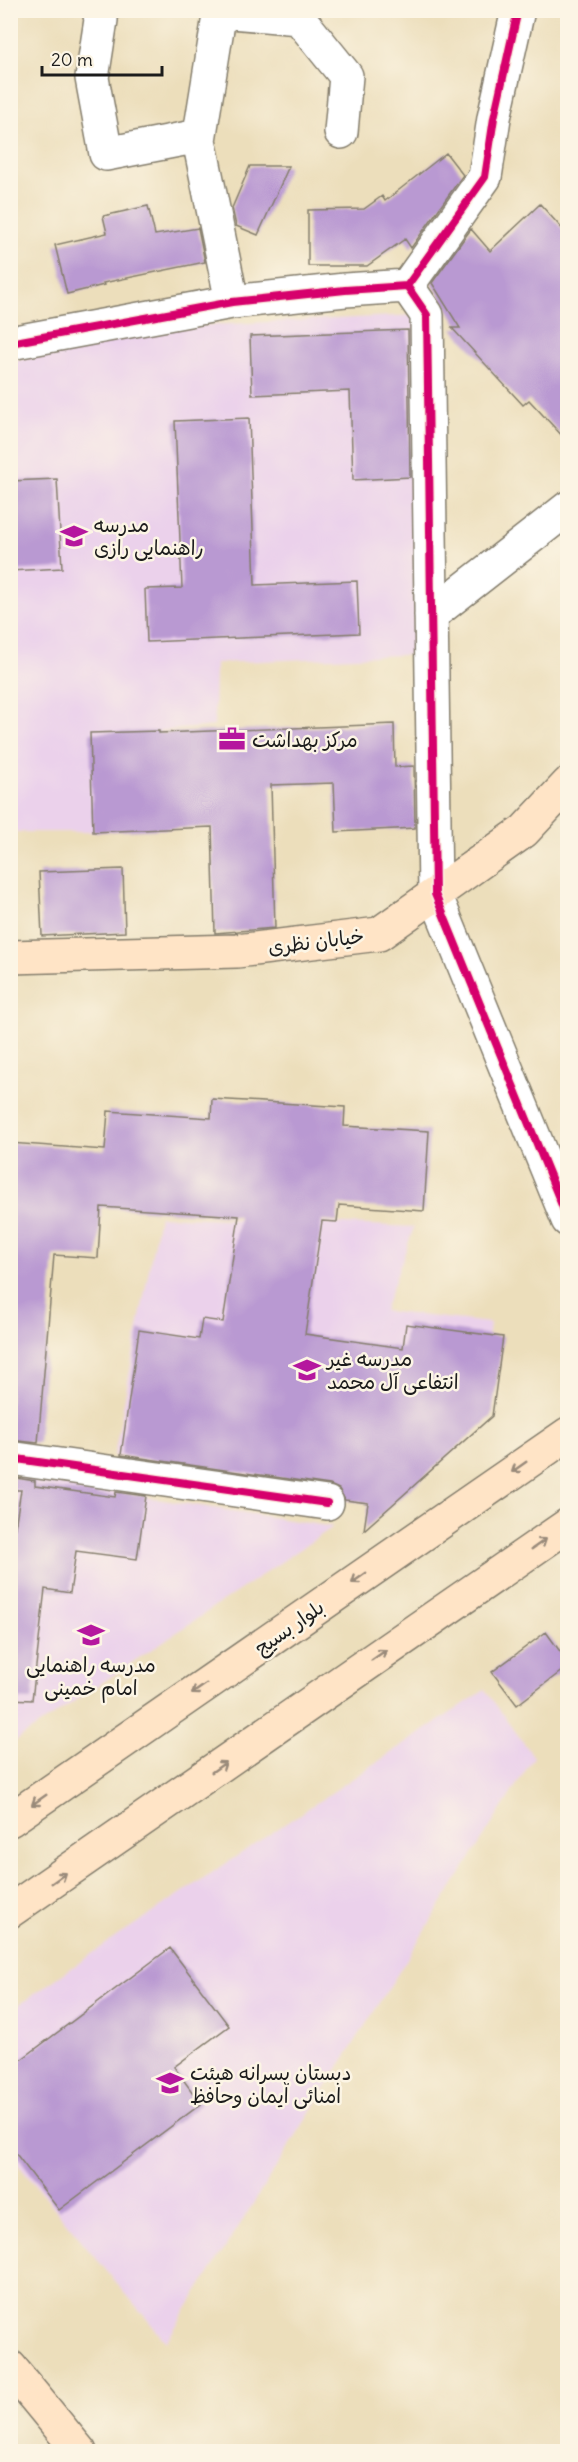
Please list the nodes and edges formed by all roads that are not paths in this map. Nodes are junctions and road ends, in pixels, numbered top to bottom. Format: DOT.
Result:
graph roads {
  1 [pos="99,10"];
  2 [pos="518,10"];
  3 [pos="220,11"];
  4 [pos="341,132"];
  5 [pos="199,136"];
  6 [pos="407,286"];
  7 [pos="232,302"];
  8 [pos="10,343"];
  9 [pos="567,508"];
  10 [pos="431,615"];
  11 [pos="567,784"];
  12 [pos="435,894"];
  13 [pos="10,957"];
  14 [pos="567,1220"];
  15 [pos="567,1434"];
  16 [pos="10,1458"];
  17 [pos="327,1503"];
  18 [pos="567,1525"];
  19 [pos="10,1820"];
  20 [pos="10,1911"];
  21 [pos="13,2373"];
  22 [pos="80,2451"];
  1 -- 5 [label="street"];
  2 -- 6 [label="street"];
  3 -- 4 [label="street"];
  3 -- 5 [label="street"];
  5 -- 7 [label="street"];
  6 -- 7 [label="street"];
  6 -- 10 [label="street"];
  7 -- 8 [label="street"];
  9 -- 10 [label="street"];
  10 -- 12 [label="street"];
  11 -- 12 [label="main road, خیابان نظری"];
  12 -- 13 [label="main road, خیابان نظری"];
  12 -- 14 [label="street"];
  15 -- 19 [label="main road, بلوار بسیج, one-way"];
  16 -- 17 [label="street"];
  20 -- 18 [label="main road, one-way"];
  21 -- 22 [label="main road"];
}
